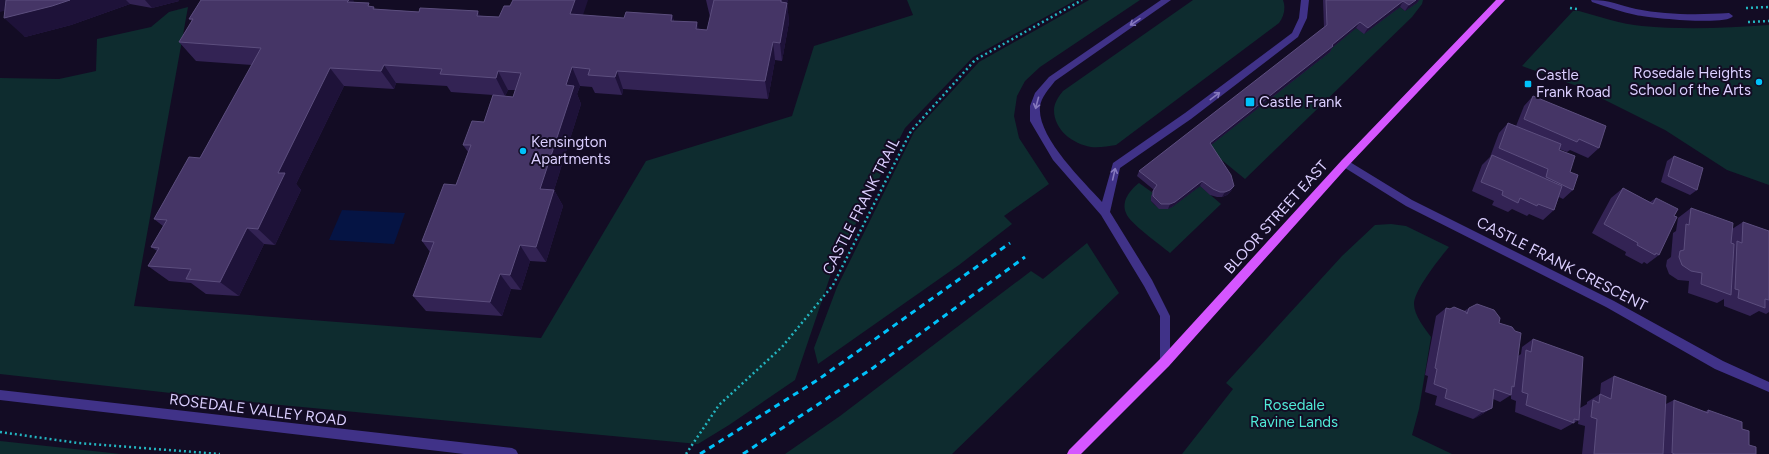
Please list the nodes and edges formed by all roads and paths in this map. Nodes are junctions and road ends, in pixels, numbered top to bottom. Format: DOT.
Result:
graph roads {
  1 [pos="1082,0"];
  2 [pos="1167,0"];
  3 [pos="1305,0"];
  4 [pos="1501,0"];
  5 [pos="1595,0"];
  6 [pos="1729,16"];
  7 [pos="1345,163"];
  8 [pos="1105,212"];
  9 [pos="1165,362"];
  10 [pos="1769,387"];
  11 [pos="0,395"];
  12 [pos="0,432"];
  13 [pos="220,454"];
  14 [pos="512,454"];
  15 [pos="686,454"];
  16 [pos="1073,454"];
  1 -- 15 [label="path, CASTLE FRANK TRAIL"];
  2 -- 8 [label="street, one-way"];
  8 -- 3 [label="street, one-way"];
  4 -- 7 [label="main road, BLOOR STREET EAST"];
  5 -- 6 [label="street"];
  7 -- 9 [label="main road, BLOOR STREET EAST"];
  7 -- 10 [label="street, CASTLE FRANK CRESCENT"];
  8 -- 9 [label="street"];
  9 -- 16 [label="main road, BLOOR STREET EAST"];
  11 -- 14 [label="street, ROSEDALE VALLEY ROAD"];
  12 -- 13 [label="path"];
}
